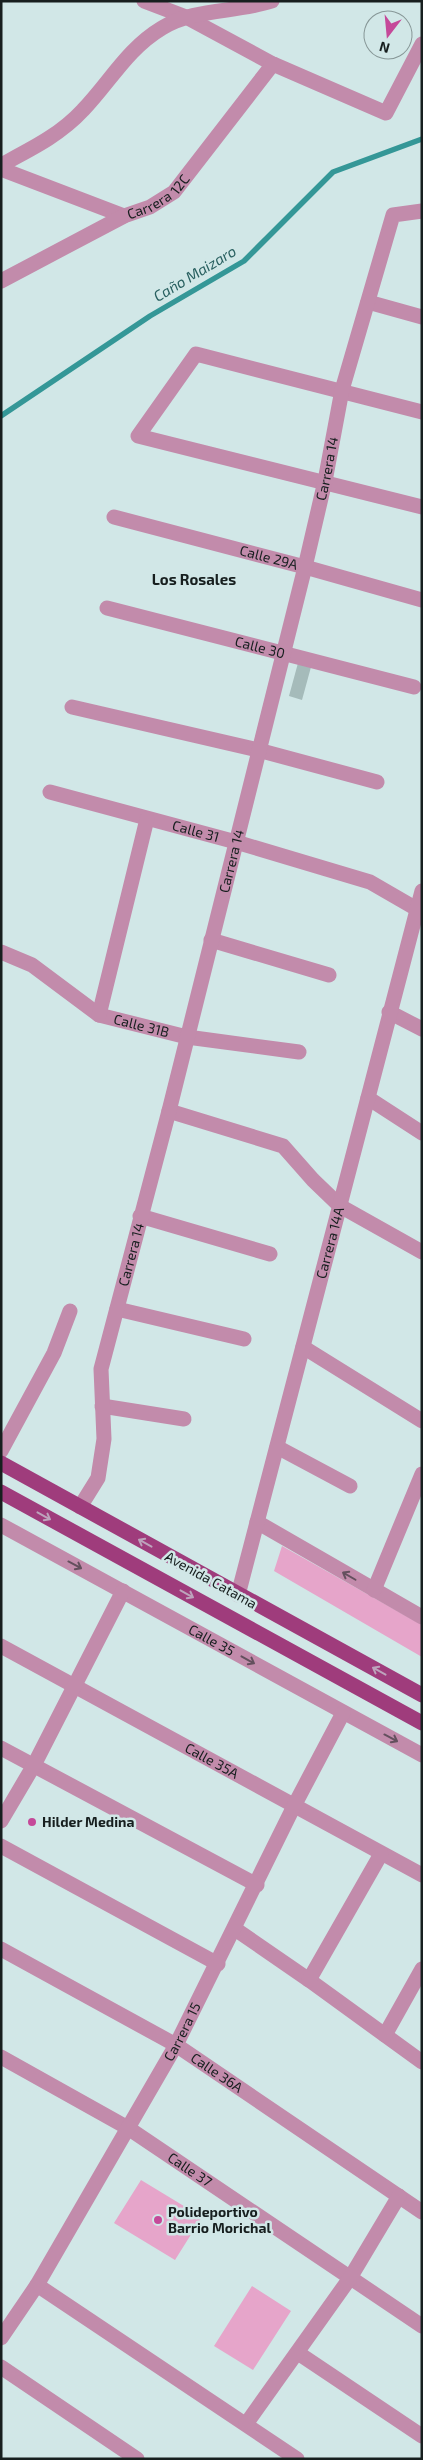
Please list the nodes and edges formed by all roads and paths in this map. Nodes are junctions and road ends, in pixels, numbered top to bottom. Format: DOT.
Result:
graph roads {
  1 [pos="144,1"];
  2 [pos="272,1"];
  3 [pos="186,18"];
  4 [pos="422,44"];
  5 [pos="274,64"];
  6 [pos="1,165"];
  7 [pos="1,169"];
  8 [pos="422,212"];
  9 [pos="124,216"];
  10 [pos="1,281"];
  11 [pos="368,302"];
  12 [pos="422,317"];
  13 [pos="342,390"];
  14 [pos="422,412"];
  15 [pos="325,481"];
  16 [pos="422,507"];
  17 [pos="114,517"];
  18 [pos="305,567"];
  19 [pos="422,600"];
  20 [pos="106,608"];
  21 [pos="283,653"];
  22 [pos="414,687"];
  23 [pos="72,706"];
  24 [pos="258,750"];
  25 [pos="377,782"];
  26 [pos="50,792"];
  27 [pos="147,819"];
  28 [pos="236,842"];
  29 [pos="422,891"];
  30 [pos="419,911"];
  31 [pos="211,940"];
  32 [pos="1,952"];
  33 [pos="329,975"];
  34 [pos="389,1012"];
  35 [pos="99,1015"];
  36 [pos="422,1029"];
  37 [pos="187,1037"];
  38 [pos="299,1052"];
  39 [pos="368,1098"];
  40 [pos="169,1111"];
  41 [pos="422,1133"];
  42 [pos="340,1206"];
  43 [pos="140,1216"];
  44 [pos="422,1252"];
  45 [pos="270,1254"];
  46 [pos="117,1309"];
  47 [pos="70,1310"];
  48 [pos="244,1339"];
  49 [pos="303,1347"];
  50 [pos="102,1406"];
  51 [pos="184,1419"];
  52 [pos="422,1422"];
  53 [pos="276,1447"];
  54 [pos="1,1451"];
  55 [pos="1,1463"];
  56 [pos="422,1474"];
  57 [pos="350,1486"];
  58 [pos="1,1492"];
  59 [pos="80,1507"];
  60 [pos="415,1508"];
  61 [pos="257,1522"];
  62 [pos="1,1525"];
  63 [pos="374,1590"];
  64 [pos="123,1591"];
  65 [pos="238,1595"];
  66 [pos="422,1618"];
  67 [pos="1,1646"];
  68 [pos="76,1686"];
  69 [pos="422,1695"];
  70 [pos="343,1713"];
  71 [pos="422,1723"];
  72 [pos="1,1748"];
  73 [pos="422,1755"];
  74 [pos="34,1765"];
  75 [pos="294,1806"];
  76 [pos="1,1821"];
  77 [pos="1,1846"];
  78 [pos="381,1854"];
  79 [pos="422,1875"];
  80 [pos="257,1884"];
  81 [pos="235,1929"];
  82 [pos="1,1949"];
  83 [pos="218,1964"];
  84 [pos="422,1969"];
  85 [pos="309,1980"];
  86 [pos="385,2035"];
  87 [pos="176,2045"];
  88 [pos="1,2057"];
  89 [pos="422,2062"];
  90 [pos="128,2128"];
  91 [pos="399,2196"];
  92 [pos="422,2212"];
  93 [pos="350,2278"];
  94 [pos="37,2285"];
  95 [pos="422,2326"];
  96 [pos="1,2338"];
  97 [pos="298,2353"];
  98 [pos="1,2367"];
  99 [pos="246,2424"];
  100 [pos="422,2436"];
  101 [pos="137,2459"];
  102 [pos="298,2459"];
  1 -- 3 [label="street"];
  2 -- 3 [label="street"];
  3 -- 5 [label="street"];
  3 -- 6 [label="street"];
  4 -- 5 [label="street"];
  5 -- 9 [label="street, Carrera 12C"];
  7 -- 9 [label="street"];
  8 -- 11 [label="street, Carrera 14"];
  9 -- 10 [label="street, Carrera 12C"];
  11 -- 12 [label="street"];
  11 -- 13 [label="street, Carrera 14"];
  13 -- 14 [label="street"];
  13 -- 15 [label="street, Carrera 14"];
  13 -- 15 [label="street"];
  15 -- 16 [label="street"];
  15 -- 18 [label="street, Carrera 14"];
  17 -- 18 [label="street, Calle 29A"];
  18 -- 19 [label="street, Calle 29A"];
  18 -- 21 [label="street, Carrera 14"];
  20 -- 21 [label="street, Calle 30"];
  21 -- 22 [label="street, Calle 30"];
  21 -- 24 [label="street, Carrera 14"];
  23 -- 24 [label="street"];
  24 -- 25 [label="street"];
  24 -- 28 [label="street, Carrera 14"];
  26 -- 27 [label="street, Calle 31"];
  27 -- 28 [label="street, Calle 31"];
  27 -- 35 [label="street"];
  28 -- 30 [label="street, Calle 31"];
  28 -- 31 [label="street, Carrera 14"];
  29 -- 30 [label="street, Carrera 14A"];
  30 -- 34 [label="street, Carrera 14A"];
  31 -- 33 [label="street"];
  31 -- 37 [label="street, Carrera 14"];
  32 -- 35 [label="street, Calle 31B"];
  34 -- 36 [label="street"];
  34 -- 39 [label="street, Carrera 14A"];
  35 -- 37 [label="street, Calle 31B"];
  37 -- 38 [label="street, Calle 31B"];
  37 -- 40 [label="street, Carrera 14"];
  39 -- 41 [label="street"];
  39 -- 42 [label="street, Carrera 14A"];
  40 -- 42 [label="street"];
  40 -- 43 [label="street, Carrera 14"];
  42 -- 44 [label="street"];
  42 -- 49 [label="street, Carrera 14A"];
  43 -- 45 [label="street"];
  43 -- 46 [label="street, Carrera 14"];
  46 -- 48 [label="street"];
  46 -- 50 [label="street, Carrera 14"];
  47 -- 54 [label="street"];
  49 -- 52 [label="street"];
  49 -- 53 [label="street, Carrera 14A"];
  50 -- 51 [label="street"];
  50 -- 59 [label="street, Carrera 14"];
  53 -- 57 [label="street"];
  53 -- 61 [label="street, Carrera 14A"];
  55 -- 59 [label="main road, Avenida Catama"];
  56 -- 60 [label="street"];
  58 -- 71 [label="main road, Avenida Catama, one-way"];
  65 -- 59 [label="main road, Avenida Catama, one-way"];
  60 -- 63 [label="street"];
  63 -- 61 [label="street, one-way"];
  61 -- 65 [label="street, Carrera 14A"];
  62 -- 64 [label="street, Calle 35, one-way"];
  63 -- 66 [label="street"];
  64 -- 68 [label="street"];
  64 -- 70 [label="street, Calle 35, one-way"];
  69 -- 65 [label="main road, Avenida Catama, one-way"];
  67 -- 68 [label="street, Calle 35A"];
  68 -- 74 [label="street"];
  68 -- 75 [label="street, Calle 35A"];
  70 -- 73 [label="street, Calle 35, one-way"];
  70 -- 75 [label="street, Carrera 15"];
  72 -- 74 [label="street"];
  74 -- 76 [label="street"];
  74 -- 80 [label="street"];
  75 -- 78 [label="street, Calle 35A"];
  75 -- 80 [label="street, Carrera 15"];
  77 -- 83 [label="street"];
  78 -- 79 [label="street, Calle 35A"];
  78 -- 85 [label="street"];
  80 -- 81 [label="street, Carrera 15"];
  81 -- 83 [label="street, Carrera 15"];
  81 -- 85 [label="street"];
  82 -- 87 [label="street, Calle 36A"];
  83 -- 87 [label="street, Carrera 15"];
  84 -- 86 [label="street"];
  85 -- 86 [label="street"];
  86 -- 89 [label="street"];
  87 -- 90 [label="street, Carrera 15"];
  87 -- 91 [label="street, Calle 36A"];
  88 -- 90 [label="street, Calle 37"];
  90 -- 93 [label="street, Calle 37"];
  90 -- 94 [label="street, Carrera 15"];
  91 -- 92 [label="street, Calle 36A"];
  91 -- 93 [label="street"];
  93 -- 95 [label="street, Calle 37"];
  93 -- 97 [label="street"];
  94 -- 96 [label="street, Carrera 15"];
  94 -- 99 [label="street"];
  97 -- 99 [label="street"];
  97 -- 100 [label="street"];
  98 -- 101 [label="street"];
  99 -- 102 [label="street"];
}
